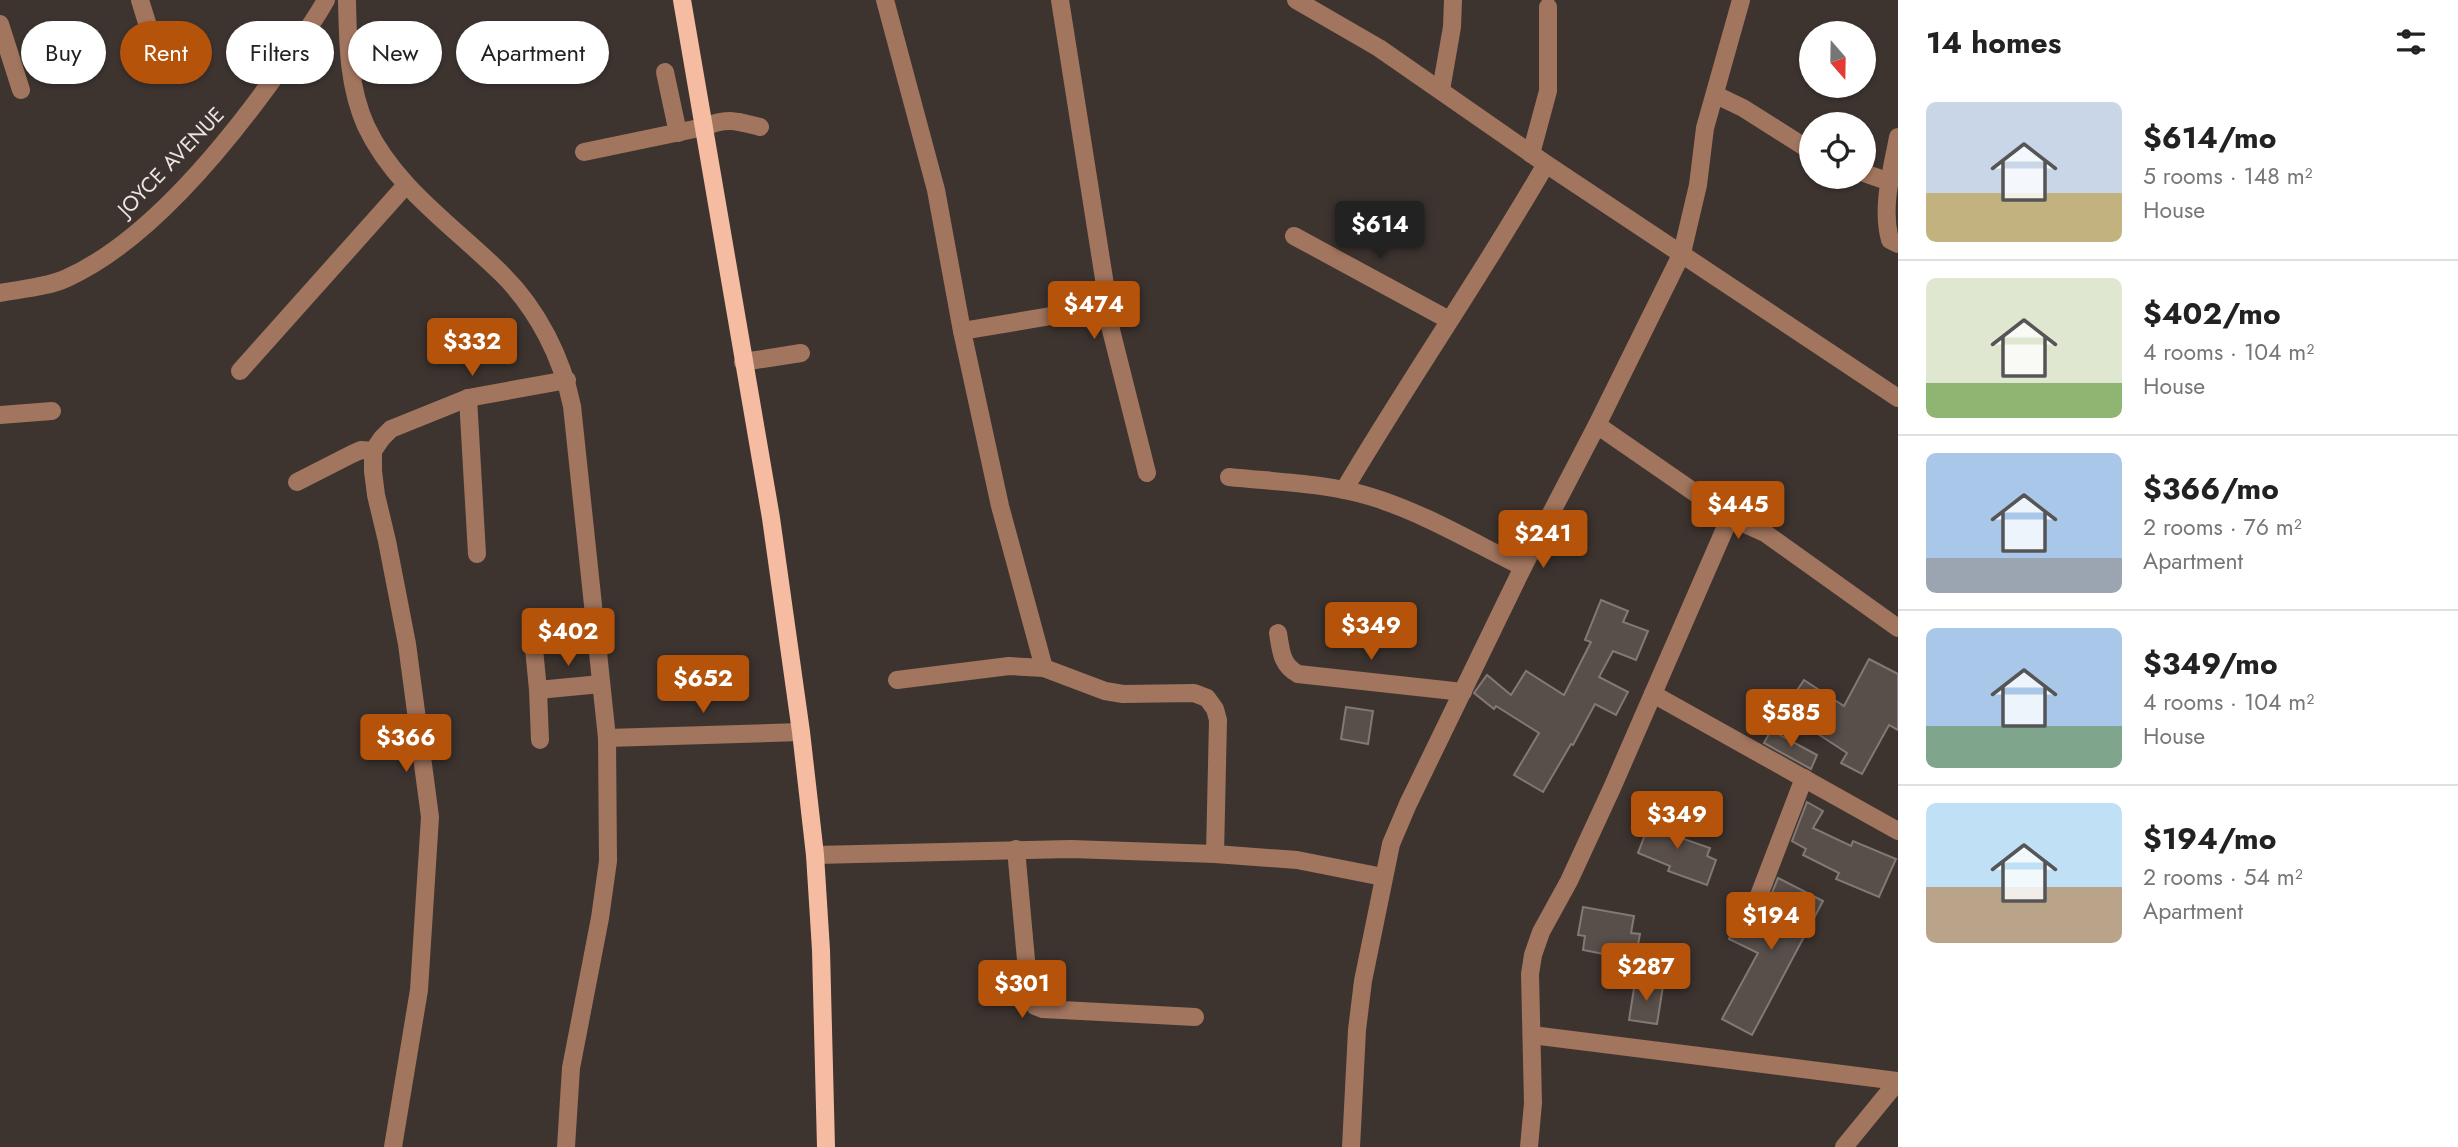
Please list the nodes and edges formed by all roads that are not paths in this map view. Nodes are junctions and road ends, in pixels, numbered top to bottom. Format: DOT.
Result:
graph roads {
  1 [pos="140,0"];
  2 [pos="326,0"];
  3 [pos="347,0"];
  4 [pos="682,0"];
  5 [pos="884,0"];
  6 [pos="1060,0"];
  7 [pos="1296,0"];
  8 [pos="1452,0"];
  9 [pos="1741,0"];
  10 [pos="1548,7"];
  11 [pos="146,21"];
  12 [pos="0,24"];
  13 [pos="665,72"];
  14 [pos="21,90"];
  15 [pos="1441,90"];
  16 [pos="1716,95"];
  17 [pos="704,127"];
  18 [pos="760,127"];
  19 [pos="678,133"];
  20 [pos="1898,137"];
  21 [pos="1799,143"];
  22 [pos="584,152"];
  23 [pos="1539,159"];
  24 [pos="1876,177"];
  25 [pos="1890,182"];
  26 [pos="406,185"];
  27 [pos="1294,236"];
  28 [pos="1898,244"];
  29 [pos="1682,253"];
  30 [pos="1105,285"];
  31 [pos="0,293"];
  32 [pos="1449,320"];
  33 [pos="962,331"];
  34 [pos="801,353"];
  35 [pos="744,362"];
  36 [pos="240,371"];
  37 [pos="567,380"];
  38 [pos="1896,394"];
  39 [pos="468,398"];
  40 [pos="52,411"];
  41 [pos="0,415"];
  42 [pos="1597,425"];
  43 [pos="373,450"];
  44 [pos="1147,472"];
  45 [pos="1229,477"];
  46 [pos="297,482"];
  47 [pos="1343,490"];
  48 [pos="1730,517"];
  49 [pos="477,554"];
  50 [pos="1523,567"];
  51 [pos="1898,628"];
  52 [pos="1278,633"];
  53 [pos="533,638"];
  54 [pos="1044,668"];
  55 [pos="897,680"];
  56 [pos="601,684"];
  57 [pos="538,690"];
  58 [pos="1464,692"];
  59 [pos="1653,694"];
  60 [pos="801,732"];
  61 [pos="607,738"];
  62 [pos="540,740"];
  63 [pos="1804,778"];
  64 [pos="1898,831"];
  65 [pos="1016,849"];
  66 [pos="1215,854"];
  67 [pos="815,855"];
  68 [pos="1383,877"];
  69 [pos="1748,924"];
  70 [pos="1195,1017"];
  71 [pos="1532,1035"];
  72 [pos="1898,1081"];
  73 [pos="393,1147"];
  74 [pos="566,1147"];
  75 [pos="826,1147"];
  76 [pos="1351,1147"];
  77 [pos="1529,1147"];
  78 [pos="1844,1147"];
  1 -- 11 [label="street"];
  2 -- 31 [label="street, JOYCE AVENUE"];
  3 -- 26 [label="street"];
  4 -- 17 [label="main road"];
  5 -- 33 [label="street"];
  6 -- 30 [label="street"];
  7 -- 15 [label="street"];
  8 -- 15 [label="street"];
  9 -- 16 [label="street"];
  10 -- 23 [label="street"];
  12 -- 14 [label="street"];
  13 -- 19 [label="street"];
  15 -- 23 [label="street"];
  16 -- 21 [label="street"];
  16 -- 29 [label="street"];
  17 -- 18 [label="street"];
  17 -- 19 [label="street"];
  17 -- 35 [label="main road"];
  19 -- 22 [label="street"];
  20 -- 25 [label="street"];
  23 -- 29 [label="street"];
  23 -- 32 [label="street"];
  24 -- 25 [label="street"];
  25 -- 28 [label="street"];
  26 -- 36 [label="street"];
  26 -- 37 [label="street"];
  27 -- 32 [label="street"];
  29 -- 38 [label="street"];
  29 -- 42 [label="street"];
  32 -- 47 [label="street"];
  33 -- 44 [label="street"];
  33 -- 54 [label="street"];
  34 -- 35 [label="street"];
  35 -- 60 [label="main road"];
  37 -- 39 [label="street"];
  37 -- 56 [label="street"];
  39 -- 43 [label="street"];
  39 -- 49 [label="street"];
  40 -- 41 [label="street"];
  42 -- 48 [label="street"];
  42 -- 50 [label="street"];
  43 -- 46 [label="street"];
  43 -- 73 [label="street"];
  45 -- 47 [label="street"];
  47 -- 50 [label="street"];
  48 -- 51 [label="street"];
  48 -- 59 [label="street"];
  50 -- 58 [label="street"];
  52 -- 58 [label="street"];
  53 -- 57 [label="street"];
  54 -- 55 [label="street"];
  54 -- 66 [label="street"];
  56 -- 57 [label="street"];
  56 -- 61 [label="street"];
  57 -- 62 [label="street"];
  58 -- 68 [label="street"];
  59 -- 63 [label="street"];
  59 -- 71 [label="street"];
  60 -- 61 [label="street"];
  60 -- 67 [label="main road"];
  61 -- 74 [label="street"];
  63 -- 64 [label="street"];
  63 -- 69 [label="street"];
  65 -- 66 [label="street"];
  65 -- 67 [label="street"];
  65 -- 70 [label="street"];
  66 -- 68 [label="street"];
  67 -- 75 [label="main road"];
  68 -- 76 [label="street"];
  71 -- 72 [label="street"];
  71 -- 77 [label="street"];
  72 -- 78 [label="street"];
}
